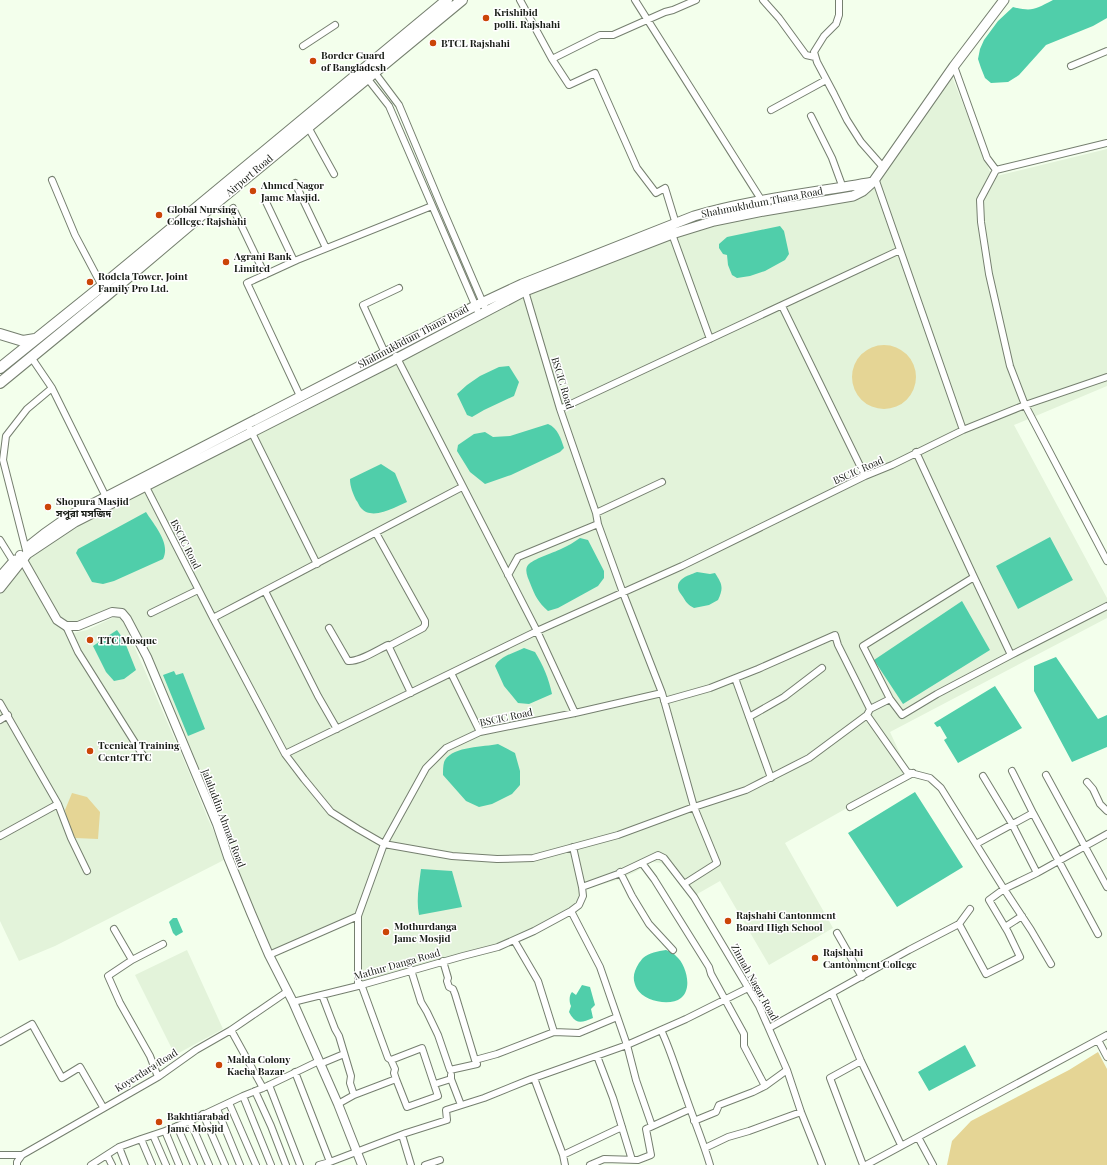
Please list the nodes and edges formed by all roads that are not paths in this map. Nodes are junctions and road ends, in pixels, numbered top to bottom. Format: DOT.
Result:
graph roads {
  1 [pos="447,0"];
  2 [pos="462,0"];
  3 [pos="520,0"];
  4 [pos="635,0"];
  5 [pos="696,0"];
  6 [pos="763,0"];
  7 [pos="839,0"];
  8 [pos="1004,0"];
  9 [pos="648,19"];
  10 [pos="335,25"];
  11 [pos="412,36"];
  12 [pos="303,46"];
  13 [pos="1107,51"];
  14 [pos="815,56"];
  15 [pos="552,59"];
  16 [pos="954,66"];
  17 [pos="1070,66"];
  18 [pos="371,75"];
  19 [pos="826,80"];
  20 [pos="771,110"];
  21 [pos="811,116"];
  22 [pos="308,127"];
  23 [pos="1107,143"];
  24 [pos="884,167"];
  25 [pos="996,170"];
  26 [pos="334,174"];
  27 [pos="52,180"];
  28 [pos="874,180"];
  29 [pos="295,183"];
  30 [pos="843,188"];
  31 [pos="762,201"];
  32 [pos="266,202"];
  33 [pos="432,206"];
  34 [pos="234,208"];
  35 [pos="676,224"];
  36 [pos="672,234"];
  37 [pos="326,248"];
  38 [pos="900,250"];
  39 [pos="294,261"];
  40 [pos="265,275"];
  41 [pos="102,286"];
  42 [pos="399,288"];
  43 [pos="525,291"];
  44 [pos="782,306"];
  45 [pos="481,308"];
  46 [pos="0,334"];
  47 [pos="35,339"];
  48 [pos="710,339"];
  49 [pos="389,351"];
  50 [pos="32,357"];
  51 [pos="397,358"];
  52 [pos="0,367"];
  53 [pos="1107,377"];
  54 [pos="0,383"];
  55 [pos="52,388"];
  56 [pos="300,396"];
  57 [pos="1024,405"];
  58 [pos="560,409"];
  59 [pos="250,428"];
  60 [pos="962,430"];
  61 [pos="916,452"];
  62 [pos="865,476"];
  63 [pos="144,482"];
  64 [pos="662,482"];
  65 [pos="462,487"];
  66 [pos="106,496"];
  67 [pos="596,513"];
  68 [pos="598,524"];
  69 [pos="376,533"];
  70 [pos="0,540"];
  71 [pos="21,556"];
  72 [pos="1107,561"];
  73 [pos="317,564"];
  74 [pos="508,575"];
  75 [pos="0,577"];
  76 [pos="974,577"];
  77 [pos="0,588"];
  78 [pos="198,590"];
  79 [pos="265,591"];
  80 [pos="623,593"];
  81 [pos="1107,606"];
  82 [pos="151,613"];
  83 [pos="213,618"];
  84 [pos="66,626"];
  85 [pos="329,628"];
  86 [pos="537,632"];
  87 [pos="389,646"];
  88 [pos="1011,655"];
  89 [pos="822,668"];
  90 [pos="451,674"];
  91 [pos="735,678"];
  92 [pos="411,693"];
  93 [pos="662,693"];
  94 [pos="890,699"];
  95 [pos="664,701"];
  96 [pos="0,703"];
  97 [pos="870,709"];
  98 [pos="575,713"];
  99 [pos="8,715"];
  100 [pos="866,715"];
  101 [pos="749,717"];
  102 [pos="0,720"];
  103 [pos="338,729"];
  104 [pos="480,732"];
  105 [pos="285,754"];
  106 [pos="144,757"];
  107 [pos="1012,771"];
  108 [pos="913,773"];
  109 [pos="1046,775"];
  110 [pos="983,776"];
  111 [pos="771,778"];
  112 [pos="1087,782"];
  113 [pos="58,804"];
  114 [pos="850,806"];
  115 [pos="694,807"];
  116 [pos="1107,811"];
  117 [pos="1033,813"];
  118 [pos="1012,824"];
  119 [pos="1107,834"];
  120 [pos="0,836"];
  121 [pos="384,844"];
  122 [pos="976,844"];
  123 [pos="1086,846"];
  124 [pos="573,847"];
  125 [pos="1058,861"];
  126 [pos="642,863"];
  127 [pos="87,870"];
  128 [pos="620,872"];
  129 [pos="1037,873"];
  130 [pos="684,884"];
  131 [pos="1107,886"];
  132 [pos="582,887"];
  133 [pos="1004,889"];
  134 [pos="970,909"];
  135 [pos="571,911"];
  136 [pos="358,916"];
  137 [pos="1022,916"];
  138 [pos="959,924"];
  139 [pos="1004,927"];
  140 [pos="114,929"];
  141 [pos="837,933"];
  142 [pos="1098,934"];
  143 [pos="514,940"];
  144 [pos="163,944"];
  145 [pos="673,950"];
  146 [pos="269,955"];
  147 [pos="132,960"];
  148 [pos="443,961"];
  149 [pos="1051,964"];
  150 [pos="411,970"];
  151 [pos="862,976"];
  152 [pos="360,985"];
  153 [pos="748,988"];
  154 [pos="288,991"];
  155 [pos="832,993"];
  156 [pos="322,995"];
  157 [pos="726,1000"];
  158 [pos="293,1002"];
  159 [pos="617,1017"];
  160 [pos="769,1028"];
  161 [pos="231,1030"];
  162 [pos="661,1030"];
  163 [pos="554,1032"];
  164 [pos="1107,1035"];
  165 [pos="1098,1040"];
  166 [pos="0,1042"];
  167 [pos="627,1045"];
  168 [pos="344,1054"];
  169 [pos="597,1056"];
  170 [pos="1107,1057"];
  171 [pos="391,1060"];
  172 [pos="475,1060"];
  173 [pos="861,1061"];
  174 [pos="319,1062"];
  175 [pos="450,1070"];
  176 [pos="787,1070"];
  177 [pos="295,1072"];
  178 [pos="158,1076"];
  179 [pos="534,1078"];
  180 [pos="396,1079"];
  181 [pos="451,1079"];
  182 [pos="435,1084"];
  183 [pos="765,1086"];
  184 [pos="266,1087"];
  185 [pos="255,1091"];
  186 [pos="354,1095"];
  187 [pos="243,1096"];
  188 [pos="229,1103"];
  189 [pos="338,1104"];
  190 [pos="461,1105"];
  191 [pos="104,1107"];
  192 [pos="217,1109"];
  193 [pos="690,1109"];
  194 [pos="801,1112"];
  195 [pos="203,1114"];
  196 [pos="190,1121"];
  197 [pos="694,1121"];
  198 [pos="177,1126"];
  199 [pos="652,1126"];
  200 [pos="622,1127"];
  201 [pos="165,1131"];
  202 [pos="153,1135"];
  203 [pos="402,1135"];
  204 [pos="918,1137"];
  205 [pos="141,1138"];
  206 [pos="901,1146"];
  207 [pos="119,1148"];
  208 [pos="705,1148"];
  209 [pos="357,1151"];
  210 [pos="0,1155"];
  211 [pos="22,1155"];
  212 [pos="107,1155"];
  213 [pos="563,1155"];
  214 [pos="440,1160"];
  215 [pos="632,1160"];
  216 [pos="330,1162"];
  217 [pos="17,1165"];
  218 [pos="91,1165"];
  219 [pos="112,1165"];
  220 [pos="126,1165"];
  221 [pos="152,1165"];
  222 [pos="166,1165"];
  223 [pos="179,1165"];
  224 [pos="194,1165"];
  225 [pos="209,1165"];
  226 [pos="225,1165"];
  227 [pos="240,1165"];
  228 [pos="256,1165"];
  229 [pos="271,1165"];
  230 [pos="286,1165"];
  231 [pos="300,1165"];
  232 [pos="319,1165"];
  233 [pos="362,1165"];
  234 [pos="411,1165"];
  235 [pos="425,1165"];
  236 [pos="565,1165"];
  237 [pos="590,1165"];
  238 [pos="710,1165"];
  239 [pos="822,1165"];
  240 [pos="864,1165"];
  241 [pos="933,1165"];
  1 -- 11 [label="main road, Airport Road"];
  2 -- 11 [label="main road, Airport Road"];
  3 -- 15 [label="street"];
  4 -- 9 [label="street"];
  5 -- 9 [label="street"];
  6 -- 14 [label="street"];
  7 -- 14 [label="street"];
  8 -- 16 [label="main road, Shahmukhdum Thana Road"];
  9 -- 15 [label="street"];
  9 -- 31 [label="street"];
  10 -- 12 [label="street"];
  11 -- 18 [label="main road, Airport Road"];
  11 -- 41 [label="main road, Airport Road"];
  13 -- 17 [label="street"];
  14 -- 19 [label="street"];
  15 -- 35 [label="street"];
  16 -- 24 [label="main road, Shahmukhdum Thana Road"];
  16 -- 25 [label="street"];
  18 -- 22 [label="main road, Airport Road"];
  18 -- 33 [label="street"];
  18 -- 45 [label="street"];
  19 -- 20 [label="street"];
  19 -- 24 [label="street"];
  21 -- 30 [label="street"];
  22 -- 26 [label="street"];
  22 -- 50 [label="main road, Airport Road"];
  23 -- 25 [label="street"];
  24 -- 28 [label="main road, Shahmukhdum Thana Road"];
  25 -- 57 [label="street"];
  27 -- 41 [label="street"];
  28 -- 30 [label="main road, Shahmukhdum Thana Road"];
  28 -- 36 [label="main road, Shahmukhdum Thana Road"];
  28 -- 38 [label="street"];
  29 -- 37 [label="street"];
  30 -- 31 [label="main road, Shahmukhdum Thana Road"];
  31 -- 35 [label="main road, Shahmukhdum Thana Road"];
  32 -- 39 [label="street"];
  33 -- 37 [label="street"];
  33 -- 45 [label="street"];
  34 -- 40 [label="street"];
  35 -- 45 [label="main road, Shahmukhdum Thana Road"];
  36 -- 43 [label="main road, Shahmukhdum Thana Road"];
  36 -- 48 [label="street"];
  37 -- 39 [label="street"];
  38 -- 44 [label="street"];
  38 -- 60 [label="street"];
  39 -- 40 [label="street"];
  40 -- 56 [label="street"];
  41 -- 47 [label="main road, Airport Road"];
  42 -- 49 [label="street"];
  43 -- 45 [label="main road, Shahmukhdum Thana Road"];
  43 -- 58 [label="street, BSCIC Road"];
  44 -- 48 [label="street"];
  44 -- 62 [label="street"];
  45 -- 49 [label="main road, Shahmukhdum Thana Road"];
  45 -- 51 [label="main road, Shahmukhdum Thana Road"];
  46 -- 47 [label="main road"];
  47 -- 52 [label="main road, Airport Road"];
  48 -- 58 [label="street"];
  49 -- 51 [label="street"];
  49 -- 56 [label="main road, Shahmukhdum Thana Road"];
  50 -- 54 [label="main road, Airport Road"];
  50 -- 55 [label="street"];
  51 -- 59 [label="main road, Shahmukhdum Thana Road"];
  51 -- 65 [label="street"];
  53 -- 57 [label="street, BSCIC Road"];
  55 -- 66 [label="street"];
  55 -- 71 [label="street"];
  56 -- 59 [label="main road, Shahmukhdum Thana Road"];
  57 -- 60 [label="street, BSCIC Road"];
  57 -- 72 [label="street"];
  58 -- 67 [label="street, BSCIC Road"];
  59 -- 63 [label="main road, Shahmukhdum Thana Road"];
  59 -- 73 [label="street"];
  60 -- 61 [label="street, BSCIC Road"];
  61 -- 62 [label="street, BSCIC Road"];
  61 -- 76 [label="street"];
  62 -- 80 [label="street, BSCIC Road"];
  63 -- 66 [label="main road, Shahmukhdum Thana Road"];
  63 -- 71 [label="main road, Shahmukhdum Thana Road"];
  63 -- 78 [label="street, BSCIC Road"];
  64 -- 67 [label="street"];
  65 -- 69 [label="street"];
  65 -- 74 [label="street"];
  66 -- 71 [label="main road, Shahmukhdum Thana Road"];
  67 -- 68 [label="street, BSCIC Road"];
  68 -- 74 [label="street"];
  68 -- 80 [label="street, BSCIC Road"];
  69 -- 73 [label="street"];
  69 -- 87 [label="street"];
  70 -- 71 [label="street"];
  71 -- 75 [label="main road, Shahmukhdum Thana Road"];
  71 -- 77 [label="main road, Shahmukhdum Thana Road"];
  71 -- 84 [label="street"];
  73 -- 79 [label="street"];
  74 -- 86 [label="street"];
  76 -- 88 [label="street"];
  76 -- 94 [label="street"];
  78 -- 82 [label="street"];
  78 -- 83 [label="street, BSCIC Road"];
  79 -- 83 [label="street"];
  79 -- 103 [label="street"];
  80 -- 86 [label="street, BSCIC Road"];
  80 -- 93 [label="street, BSCIC Road"];
  81 -- 88 [label="street"];
  83 -- 105 [label="street, BSCIC Road"];
  84 -- 106 [label="street"];
  84 -- 146 [label="street, Jalaluddin Ahmad Road"];
  85 -- 87 [label="street"];
  86 -- 90 [label="street, BSCIC Road"];
  86 -- 98 [label="street"];
  87 -- 92 [label="street"];
  88 -- 94 [label="street"];
  89 -- 101 [label="street"];
  90 -- 92 [label="street, BSCIC Road"];
  90 -- 104 [label="street"];
  91 -- 95 [label="street"];
  91 -- 97 [label="street"];
  91 -- 101 [label="street"];
  92 -- 103 [label="street, BSCIC Road"];
  93 -- 95 [label="street, BSCIC Road"];
  93 -- 98 [label="street, BSCIC Road"];
  94 -- 97 [label="street"];
  95 -- 115 [label="street, BSCIC Road"];
  96 -- 99 [label="street"];
  97 -- 100 [label="street, BSCIC Road"];
  98 -- 104 [label="street, BSCIC Road"];
  99 -- 102 [label="street"];
  99 -- 113 [label="street"];
  100 -- 108 [label="street"];
  100 -- 111 [label="street, BSCIC Road"];
  101 -- 111 [label="street"];
  103 -- 105 [label="street, BSCIC Road"];
  104 -- 121 [label="street, BSCIC Road"];
  105 -- 121 [label="street, BSCIC Road"];
  107 -- 117 [label="street"];
  108 -- 114 [label="street"];
  108 -- 122 [label="street"];
  109 -- 123 [label="street"];
  110 -- 118 [label="street"];
  111 -- 115 [label="street, BSCIC Road"];
  112 -- 116 [label="street"];
  113 -- 120 [label="street"];
  113 -- 127 [label="street"];
  115 -- 124 [label="street, BSCIC Road"];
  115 -- 130 [label="street, BSCIC Road"];
  117 -- 118 [label="street"];
  117 -- 125 [label="street"];
  118 -- 122 [label="street"];
  118 -- 129 [label="street"];
  119 -- 123 [label="street"];
  121 -- 124 [label="street, BSCIC Road"];
  121 -- 136 [label="street, BSCIC Road"];
  122 -- 133 [label="street"];
  123 -- 125 [label="street"];
  123 -- 131 [label="street"];
  124 -- 132 [label="street, Mathur Danga Road"];
  125 -- 129 [label="street"];
  125 -- 142 [label="street"];
  126 -- 128 [label="street, Zinnah Nagar Road"];
  126 -- 130 [label="street, Zinnah Nagar Road"];
  126 -- 157 [label="street"];
  128 -- 132 [label="street, Zinnah Nagar Road"];
  128 -- 145 [label="street"];
  129 -- 133 [label="street"];
  130 -- 153 [label="street, Zinnah Nagar Road"];
  132 -- 135 [label="street, Mathur Danga Road"];
  133 -- 137 [label="street"];
  133 -- 139 [label="street"];
  134 -- 138 [label="street"];
  135 -- 143 [label="street, Mathur Danga Road"];
  135 -- 159 [label="street"];
  136 -- 146 [label="street"];
  136 -- 152 [label="street, BSCIC Road"];
  137 -- 139 [label="street"];
  137 -- 149 [label="street"];
  138 -- 139 [label="street"];
  138 -- 151 [label="street"];
  140 -- 147 [label="street"];
  141 -- 151 [label="street"];
  143 -- 148 [label="street, Mathur Danga Road"];
  143 -- 163 [label="street"];
  144 -- 147 [label="street"];
  146 -- 154 [label="street, Jalaluddin Ahmad Road"];
  147 -- 178 [label="street"];
  148 -- 150 [label="street, Mathur Danga Road"];
  148 -- 172 [label="street"];
  150 -- 152 [label="street, Mathur Danga Road"];
  150 -- 175 [label="street"];
  151 -- 155 [label="street"];
  152 -- 156 [label="street, Mathur Danga Road"];
  152 -- 171 [label="street"];
  153 -- 157 [label="street"];
  153 -- 160 [label="street, Zinnah Nagar Road"];
  154 -- 158 [label="street, Jalaluddin Ahmad Road"];
  154 -- 161 [label="street, Koyerdara Road"];
  155 -- 160 [label="street"];
  155 -- 173 [label="street"];
  156 -- 158 [label="street, Mathur Danga Road"];
  156 -- 168 [label="street"];
  157 -- 162 [label="street"];
  157 -- 183 [label="street"];
  158 -- 174 [label="street, Jalaluddin Ahmad Road"];
  159 -- 163 [label="street"];
  159 -- 167 [label="street"];
  160 -- 176 [label="street, Zinnah Nagar Road"];
  161 -- 178 [label="street, Koyerdara Road"];
  161 -- 184 [label="street"];
  162 -- 167 [label="street"];
  162 -- 193 [label="street"];
  163 -- 172 [label="street"];
  164 -- 165 [label="street"];
  165 -- 170 [label="street"];
  165 -- 204 [label="street"];
  166 -- 191 [label="street"];
  167 -- 169 [label="street"];
  167 -- 199 [label="street"];
  168 -- 174 [label="street"];
  168 -- 186 [label="street"];
  169 -- 179 [label="street"];
  169 -- 200 [label="street"];
  171 -- 180 [label="street"];
  171 -- 182 [label="street"];
  172 -- 175 [label="street"];
  173 -- 206 [label="street"];
  173 -- 240 [label="street"];
  174 -- 177 [label="street"];
  174 -- 189 [label="street, Jalaluddin Ahmad Road"];
  175 -- 181 [label="street"];
  176 -- 183 [label="street"];
  176 -- 194 [label="street, Zinnah Nagar Road"];
  177 -- 184 [label="street"];
  177 -- 216 [label="street"];
  178 -- 191 [label="street, Koyerdara Road"];
  179 -- 190 [label="street"];
  179 -- 213 [label="street"];
  180 -- 182 [label="street"];
  180 -- 186 [label="street"];
  181 -- 182 [label="street"];
  181 -- 190 [label="street"];
  183 -- 197 [label="street"];
  184 -- 185 [label="street"];
  184 -- 231 [label="street"];
  185 -- 187 [label="street"];
  185 -- 230 [label="street"];
  186 -- 189 [label="street"];
  187 -- 188 [label="street"];
  187 -- 229 [label="street"];
  188 -- 192 [label="street"];
  188 -- 228 [label="street"];
  189 -- 209 [label="street, Jalaluddin Ahmad Road"];
  190 -- 203 [label="street"];
  191 -- 211 [label="street, Koyerdara Road"];
  192 -- 195 [label="street"];
  192 -- 227 [label="street"];
  193 -- 197 [label="street"];
  193 -- 199 [label="street"];
  194 -- 208 [label="street"];
  194 -- 239 [label="street, Zinnah Nagar Road"];
  195 -- 196 [label="street"];
  195 -- 226 [label="street"];
  196 -- 198 [label="street"];
  196 -- 225 [label="street"];
  197 -- 208 [label="street"];
  198 -- 201 [label="street"];
  198 -- 224 [label="street"];
  199 -- 215 [label="street"];
  200 -- 213 [label="street"];
  200 -- 215 [label="street"];
  201 -- 202 [label="street"];
  201 -- 223 [label="street"];
  202 -- 205 [label="street"];
  202 -- 222 [label="street"];
  203 -- 209 [label="street"];
  203 -- 234 [label="street"];
  204 -- 206 [label="street"];
  204 -- 241 [label="street"];
  205 -- 207 [label="street"];
  205 -- 221 [label="street"];
  206 -- 240 [label="street"];
  207 -- 212 [label="street"];
  207 -- 220 [label="street"];
  208 -- 238 [label="street"];
  209 -- 216 [label="street"];
  209 -- 233 [label="street, Jalaluddin Ahmad Road"];
  210 -- 211 [label="street"];
  211 -- 217 [label="street"];
  212 -- 218 [label="street"];
  212 -- 219 [label="street"];
  213 -- 236 [label="street"];
  214 -- 235 [label="street"];
  215 -- 237 [label="street"];
  216 -- 232 [label="street"];
}
